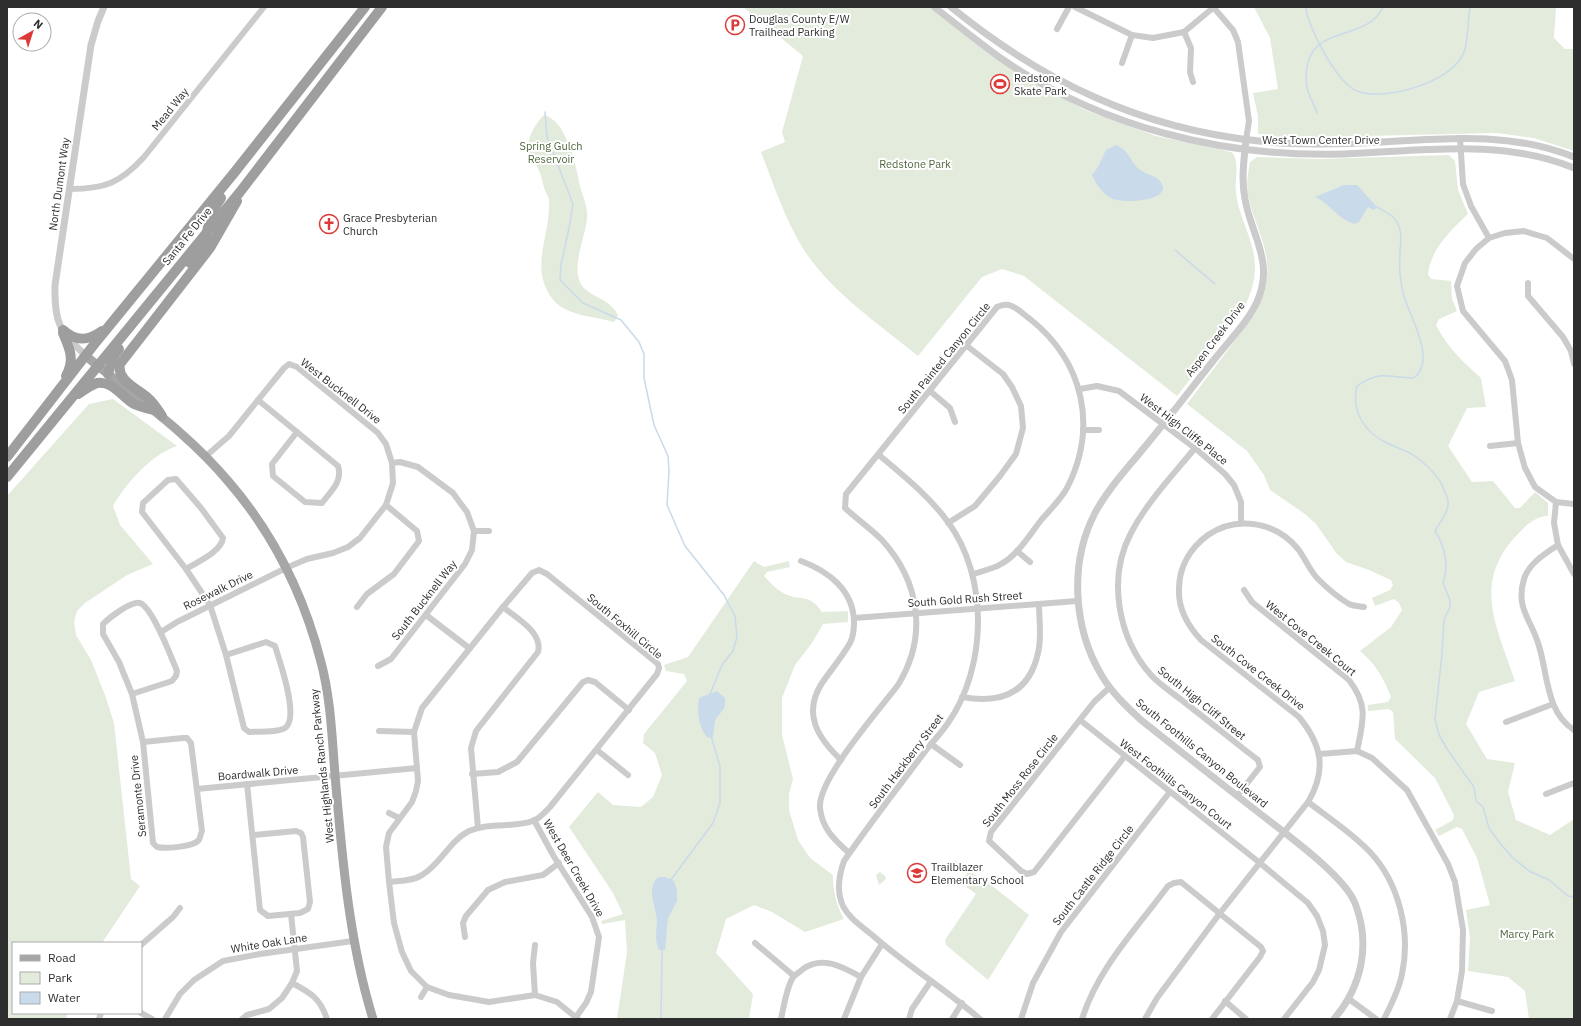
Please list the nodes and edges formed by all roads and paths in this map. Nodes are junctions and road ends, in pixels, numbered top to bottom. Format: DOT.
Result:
graph roads {
  1 [pos="104,7"];
  2 [pos="264,7"];
  3 [pos="365,7"];
  4 [pos="374,7"];
  5 [pos="382,7"];
  6 [pos="951,7"];
  7 [pos="1069,7"];
  8 [pos="1075,7"];
  9 [pos="939,8"];
  10 [pos="1214,8"];
  11 [pos="370,23"];
  12 [pos="1057,29"];
  13 [pos="1184,32"];
  14 [pos="1132,35"];
  15 [pos="324,60"];
  16 [pos="1122,63"];
  17 [pos="1193,82"];
  18 [pos="1460,138"];
  19 [pos="1246,140"];
  20 [pos="1245,149"];
  21 [pos="1461,149"];
  22 [pos="1574,157"];
  23 [pos="1574,168"];
  24 [pos="70,189"];
  25 [pos="240,192"];
  26 [pos="208,229"];
  27 [pos="1489,238"];
  28 [pos="1574,259"];
  29 [pos="1528,284"];
  30 [pos="113,322"];
  31 [pos="62,330"];
  32 [pos="967,346"];
  33 [pos="86,356"];
  34 [pos="1574,364"];
  35 [pos="98,366"];
  36 [pos="108,374"];
  37 [pos="1080,389"];
  38 [pos="930,391"];
  39 [pos="56,394"];
  40 [pos="258,400"];
  41 [pos="69,401"];
  42 [pos="158,413"];
  43 [pos="955,422"];
  44 [pos="1164,424"];
  45 [pos="1083,430"];
  46 [pos="1099,430"];
  47 [pos="297,432"];
  48 [pos="1518,443"];
  49 [pos="1490,446"];
  50 [pos="1195,448"];
  51 [pos="879,455"];
  52 [pos="206,456"];
  53 [pos="7,457"];
  54 [pos="392,463"];
  55 [pos="7,477"];
  56 [pos="1556,502"];
  57 [pos="1574,504"];
  58 [pos="386,505"];
  59 [pos="948,523"];
  60 [pos="1242,523"];
  61 [pos="489,530"];
  62 [pos="474,532"];
  63 [pos="1558,545"];
  64 [pos="1017,551"];
  65 [pos="801,560"];
  66 [pos="1030,562"];
  67 [pos="286,568"];
  68 [pos="186,569"];
  69 [pos="972,574"];
  70 [pos="1574,574"];
  71 [pos="1244,590"];
  72 [pos="1077,601"];
  73 [pos="1039,604"];
  74 [pos="210,605"];
  75 [pos="357,607"];
  76 [pos="502,607"];
  77 [pos="1364,607"];
  78 [pos="979,608"];
  79 [pos="917,612"];
  80 [pos="426,615"];
  81 [pos="854,618"];
  82 [pos="161,632"];
  83 [pos="468,648"];
  84 [pos="226,655"];
  85 [pos="378,666"];
  86 [pos="1110,688"];
  87 [pos="132,694"];
  88 [pos="962,697"];
  89 [pos="1553,704"];
  90 [pos="629,710"];
  91 [pos="1080,720"];
  92 [pos="1506,722"];
  93 [pos="1574,730"];
  94 [pos="379,731"];
  95 [pos="414,732"];
  96 [pos="143,742"];
  97 [pos="931,744"];
  98 [pos="597,750"];
  99 [pos="1357,751"];
  100 [pos="1320,754"];
  101 [pos="1125,756"];
  102 [pos="841,760"];
  103 [pos="960,765"];
  104 [pos="417,768"];
  105 [pos="472,774"];
  106 [pos="628,775"];
  107 [pos="335,777"];
  108 [pos="1574,783"];
  109 [pos="247,784"];
  110 [pos="197,789"];
  111 [pos="1170,793"];
  112 [pos="1546,794"];
  113 [pos="1237,796"];
  114 [pos="1308,802"];
  115 [pos="389,813"];
  116 [pos="399,818"];
  117 [pos="534,820"];
  118 [pos="478,828"];
  119 [pos="1284,833"];
  120 [pos="253,835"];
  121 [pos="849,853"];
  122 [pos="559,863"];
  123 [pos="1260,863"];
  124 [pos="389,882"];
  125 [pos="180,908"];
  126 [pos="1220,913"];
  127 [pos="291,914"];
  128 [pos="465,937"];
  129 [pos="353,941"];
  130 [pos="754,943"];
  131 [pos="142,944"];
  132 [pos="882,944"];
  133 [pos="535,945"];
  134 [pos="295,949"];
  135 [pos="794,976"];
  136 [pos="861,977"];
  137 [pos="931,981"];
  138 [pos="292,983"];
  139 [pos="427,987"];
  140 [pos="535,995"];
  141 [pos="421,997"];
  142 [pos="1349,999"];
  143 [pos="1225,1001"];
  144 [pos="1457,1001"];
  145 [pos="962,1004"];
  146 [pos="1492,1011"];
  147 [pos="142,1014"];
  148 [pos="577,1018"];
  149 [pos="152,1019"];
  150 [pos="165,1019"];
  151 [pos="242,1019"];
  152 [pos="327,1019"];
  153 [pos="373,1019"];
  154 [pos="781,1019"];
  155 [pos="844,1019"];
  156 [pos="909,1019"];
  157 [pos="952,1019"];
  158 [pos="980,1019"];
  159 [pos="1021,1019"];
  160 [pos="1082,1019"];
  161 [pos="1145,1019"];
  162 [pos="1212,1019"];
  163 [pos="1246,1019"];
  164 [pos="1284,1019"];
  165 [pos="1334,1019"];
  166 [pos="1376,1019"];
  167 [pos="1384,1019"];
  168 [pos="1450,1019"];
  1 -- 24 [label="street, North Dumont Way"];
  2 -- 24 [label="street, Mead Way"];
  3 -- 15 [label="highway, Santa Fe Drive"];
  4 -- 11 [label="highway"];
  5 -- 11 [label="highway, Santa Fe Drive"];
  6 -- 19 [label="street, West Town Center Drive"];
  7 -- 12 [label="street"];
  8 -- 14 [label="street"];
  9 -- 20 [label="street, West Town Center Drive"];
  10 -- 13 [label="street"];
  10 -- 19 [label="street, Aspen Creek Drive"];
  11 -- 25 [label="highway, Santa Fe Drive"];
  13 -- 14 [label="street"];
  13 -- 17 [label="street"];
  14 -- 16 [label="street"];
  15 -- 26 [label="highway"];
  15 -- 30 [label="highway, Santa Fe Drive"];
  18 -- 19 [label="street, West Town Center Drive"];
  18 -- 21 [label="street"];
  18 -- 22 [label="street, West Town Center Drive"];
  19 -- 20 [label="street, Aspen Creek Drive"];
  20 -- 21 [label="street, West Town Center Drive"];
  20 -- 44 [label="street, Aspen Creek Drive"];
  21 -- 23 [label="street, West Town Center Drive"];
  21 -- 27 [label="street"];
  24 -- 31 [label="street, North Dumont Way"];
  25 -- 26 [label="highway, Santa Fe Drive"];
  25 -- 42 [label="highway"];
  26 -- 35 [label="highway, Santa Fe Drive"];
  26 -- 36 [label="highway"];
  27 -- 28 [label="street"];
  27 -- 48 [label="street"];
  29 -- 34 [label="street"];
  30 -- 31 [label="highway"];
  30 -- 33 [label="highway, Santa Fe Drive"];
  31 -- 33 [label="street"];
  31 -- 39 [label="highway"];
  32 -- 37 [label="street, South Painted Canyon Circle"];
  32 -- 38 [label="street, South Painted Canyon Circle"];
  32 -- 59 [label="street"];
  33 -- 35 [label="main road, West Highlands Ranch Parkway"];
  33 -- 39 [label="highway, Santa Fe Drive"];
  35 -- 36 [label="main road, West Highlands Ranch Parkway"];
  35 -- 41 [label="highway, Santa Fe Drive"];
  36 -- 42 [label="main road, West Highlands Ranch Parkway"];
  37 -- 44 [label="street, West High Cliffe Place"];
  37 -- 45 [label="street, South Painted Canyon Circle"];
  38 -- 43 [label="street"];
  38 -- 51 [label="street, South Painted Canyon Circle"];
  39 -- 53 [label="highway, Santa Fe Drive"];
  40 -- 47 [label="street"];
  40 -- 52 [label="street, West Bucknell Drive"];
  40 -- 54 [label="street, West Bucknell Drive"];
  41 -- 42 [label="highway"];
  41 -- 55 [label="highway, Santa Fe Drive"];
  42 -- 52 [label="main road, West Highlands Ranch Parkway"];
  44 -- 50 [label="street, West High Cliffe Place"];
  44 -- 72 [label="street, South Foothills Canyon Boulevard"];
  45 -- 46 [label="street"];
  45 -- 64 [label="street, South Painted Canyon Circle"];
  47 -- 47 [label="street"];
  48 -- 49 [label="street"];
  48 -- 56 [label="street"];
  50 -- 60 [label="street, West High Cliffe Place"];
  50 -- 113 [label="street, South High Cliff Street"];
  51 -- 59 [label="street, South Hackberry Street"];
  51 -- 79 [label="street, South Painted Canyon Circle"];
  52 -- 67 [label="main road, West Highlands Ranch Parkway"];
  54 -- 58 [label="street, West Bucknell Drive"];
  54 -- 62 [label="street, South Bucknell Way"];
  56 -- 57 [label="street"];
  56 -- 63 [label="street"];
  58 -- 67 [label="street, West Bucknell Drive"];
  58 -- 75 [label="street"];
  59 -- 69 [label="street, South Hackberry Street"];
  60 -- 77 [label="street, South Cove Creek Drive"];
  60 -- 100 [label="street, South Cove Creek Drive"];
  61 -- 62 [label="street"];
  62 -- 80 [label="street, South Bucknell Way"];
  63 -- 70 [label="street"];
  63 -- 89 [label="street"];
  64 -- 66 [label="street"];
  64 -- 69 [label="street, South Painted Canyon Circle"];
  65 -- 81 [label="street"];
  67 -- 74 [label="street, Rosewalk Drive"];
  67 -- 107 [label="main road, West Highlands Ranch Parkway"];
  68 -- 68 [label="street"];
  68 -- 74 [label="street"];
  69 -- 78 [label="street, South Hackberry Street"];
  71 -- 99 [label="street, West Cove Creek Court"];
  72 -- 73 [label="street, South Gold Rush Street"];
  72 -- 86 [label="street, South Foothills Canyon Boulevard"];
  73 -- 78 [label="street, South Gold Rush Street"];
  73 -- 88 [label="street"];
  74 -- 82 [label="street, Rosewalk Drive"];
  74 -- 84 [label="street"];
  76 -- 83 [label="street, South Foxhill Circle"];
  76 -- 90 [label="street, South Foxhill Circle"];
  76 -- 105 [label="street"];
  78 -- 79 [label="street, South Gold Rush Street"];
  78 -- 88 [label="street, South Hackberry Street"];
  79 -- 81 [label="street, South Gold Rush Street"];
  79 -- 102 [label="street"];
  80 -- 83 [label="street"];
  80 -- 85 [label="street, South Bucknell Way"];
  81 -- 102 [label="street"];
  82 -- 87 [label="street, Seramonte Drive"];
  82 -- 87 [label="street, Seramonte Drive"];
  83 -- 95 [label="street, South Foxhill Circle"];
  84 -- 84 [label="street"];
  86 -- 91 [label="street, South Moss Rose Circle"];
  86 -- 113 [label="street, South Foothills Canyon Boulevard"];
  87 -- 96 [label="street, Seramonte Drive"];
  88 -- 97 [label="street, South Hackberry Street"];
  89 -- 92 [label="street"];
  89 -- 93 [label="street"];
  90 -- 98 [label="street, South Foxhill Circle"];
  90 -- 105 [label="street"];
  91 -- 101 [label="street, West Foothills Canyon Court"];
  91 -- 101 [label="street, South Moss Rose Circle"];
  94 -- 95 [label="street"];
  95 -- 104 [label="street, South Foxhill Circle"];
  96 -- 110 [label="street, Seramonte Drive"];
  96 -- 110 [label="street, Seramonte Drive"];
  97 -- 103 [label="street"];
  97 -- 121 [label="street, South Hackberry Street"];
  98 -- 106 [label="street"];
  98 -- 117 [label="street, South Foxhill Circle"];
  99 -- 100 [label="street"];
  99 -- 144 [label="street"];
  100 -- 114 [label="street, South Cove Creek Drive"];
  101 -- 111 [label="street, West Foothills Canyon Court"];
  102 -- 121 [label="street"];
  104 -- 107 [label="street, Boardwalk Drive"];
  104 -- 116 [label="street, South Foxhill Circle"];
  105 -- 118 [label="street"];
  107 -- 109 [label="street, Boardwalk Drive"];
  107 -- 129 [label="main road, West Highlands Ranch Parkway"];
  108 -- 112 [label="street"];
  109 -- 110 [label="street, Boardwalk Drive"];
  109 -- 120 [label="street"];
  111 -- 123 [label="street, West Foothills Canyon Court"];
  111 -- 159 [label="street, South Castle Ridge Circle"];
  113 -- 119 [label="street, South Foothills Canyon Boulevard"];
  114 -- 119 [label="street, South Cove Creek Drive"];
  114 -- 167 [label="street"];
  115 -- 116 [label="street"];
  116 -- 124 [label="street, South Foxhill Circle"];
  117 -- 118 [label="street"];
  117 -- 122 [label="street, West Deer Creek Drive"];
  118 -- 124 [label="street"];
  119 -- 123 [label="street, South Cove Creek Drive"];
  119 -- 142 [label="street, South Foothills Canyon Boulevard"];
  120 -- 127 [label="street"];
  120 -- 127 [label="street"];
  121 -- 132 [label="street, South Hackberry Street"];
  122 -- 128 [label="street"];
  122 -- 148 [label="street, West Deer Creek Drive"];
  123 -- 126 [label="street, South Cove Creek Drive"];
  123 -- 164 [label="street"];
  124 -- 139 [label="street, South Foxhill Circle"];
  125 -- 131 [label="street"];
  126 -- 143 [label="street"];
  126 -- 160 [label="street"];
  126 -- 161 [label="street, South Cove Creek Drive"];
  127 -- 134 [label="street"];
  129 -- 134 [label="street, White Oak Lane"];
  129 -- 153 [label="main road, West Highlands Ranch Parkway"];
  130 -- 135 [label="street"];
  132 -- 136 [label="street"];
  132 -- 137 [label="street, South Hackberry Street"];
  133 -- 140 [label="street"];
  134 -- 138 [label="street"];
  134 -- 150 [label="street, White Oak Lane"];
  135 -- 136 [label="street"];
  135 -- 154 [label="street"];
  136 -- 155 [label="street"];
  137 -- 145 [label="street, South Hackberry Street"];
  137 -- 156 [label="street"];
  138 -- 151 [label="street"];
  138 -- 152 [label="street"];
  139 -- 140 [label="street"];
  139 -- 141 [label="street"];
  140 -- 148 [label="street"];
  142 -- 165 [label="street, South Foothills Canyon Boulevard"];
  142 -- 166 [label="street"];
  143 -- 162 [label="street"];
  143 -- 163 [label="street"];
  144 -- 146 [label="street"];
  144 -- 168 [label="street"];
  145 -- 157 [label="street"];
  145 -- 158 [label="street, South Hackberry Street"];
  147 -- 149 [label="street"];
}
